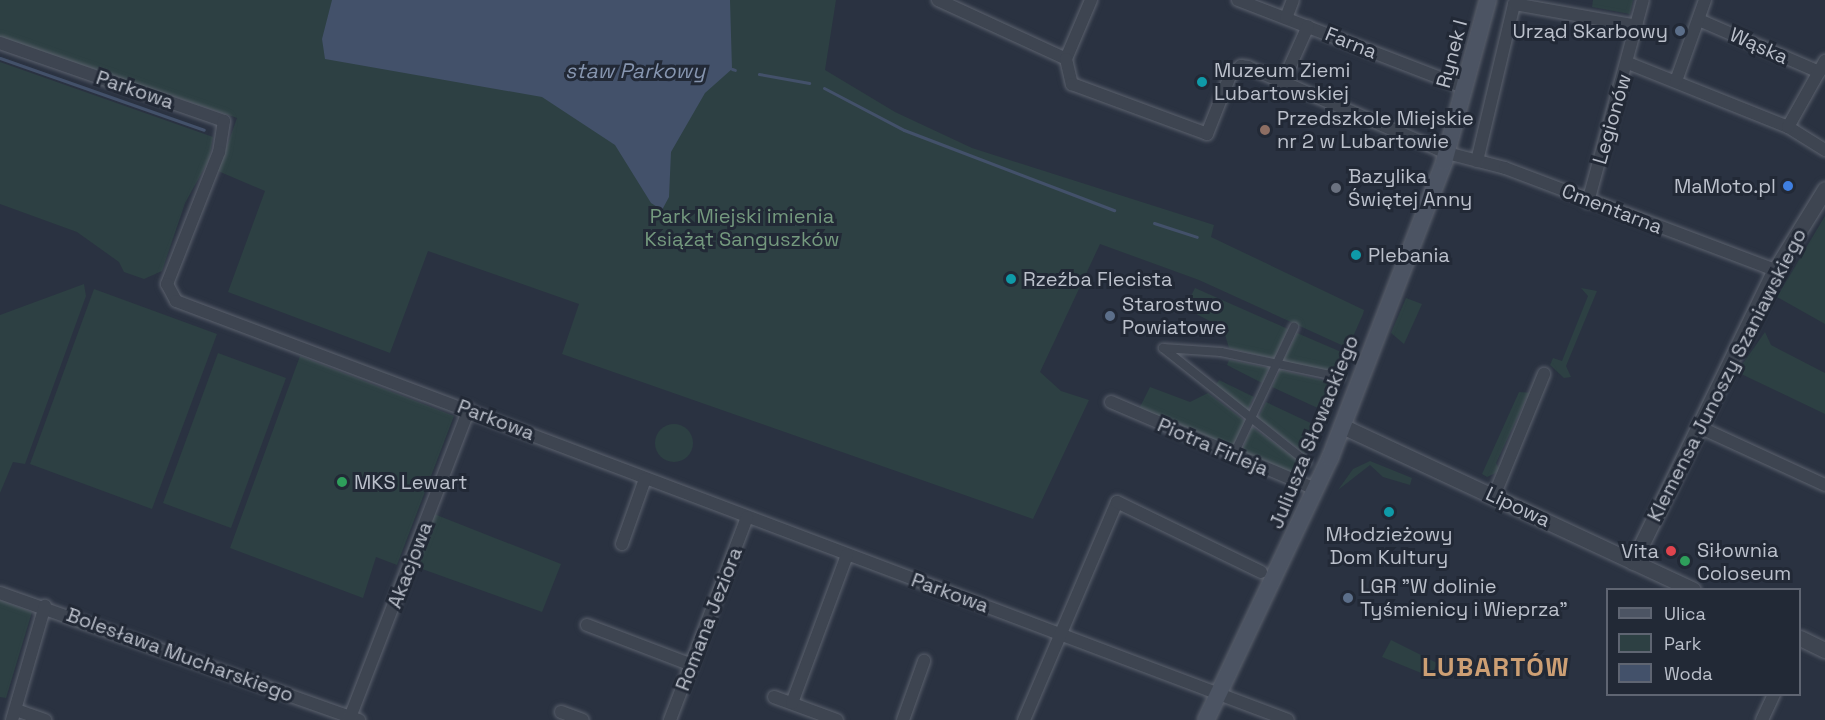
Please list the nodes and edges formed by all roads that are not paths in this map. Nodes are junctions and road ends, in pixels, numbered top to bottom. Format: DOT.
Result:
graph roads {
  1 [pos="938,0"];
  2 [pos="1091,0"];
  3 [pos="1238,0"];
  4 [pos="1293,0"];
  5 [pos="1488,0"];
  6 [pos="1643,0"];
  7 [pos="1704,0"];
  8 [pos="1286,18"];
  9 [pos="1698,20"];
  10 [pos="1308,26"];
  11 [pos="1637,26"];
  12 [pos="0,43"];
  13 [pos="1066,59"];
  14 [pos="1825,61"];
  15 [pos="1628,63"];
  16 [pos="1819,72"];
  17 [pos="1676,81"];
  18 [pos="1283,82"];
  19 [pos="1464,87"];
  20 [pos="1788,127"];
  21 [pos="1825,150"];
  22 [pos="1447,153"];
  23 [pos="1477,160"];
  24 [pos="1825,189"];
  25 [pos="1588,202"];
  26 [pos="1775,270"];
  27 [pos="1294,327"];
  28 [pos="1276,364"];
  29 [pos="1544,374"];
  30 [pos="1340,377"];
  31 [pos="1111,402"];
  32 [pos="469,409"];
  33 [pos="1250,420"];
  34 [pos="1342,426"];
  35 [pos="1699,427"];
  36 [pos="1233,456"];
  37 [pos="1306,462"];
  38 [pos="645,479"];
  39 [pos="1825,485"];
  40 [pos="1315,489"];
  41 [pos="1494,496"];
  42 [pos="747,517"];
  43 [pos="622,544"];
  44 [pos="847,555"];
  45 [pos="1633,562"];
  46 [pos="1261,572"];
  47 [pos="1689,588"];
  48 [pos="0,593"];
  49 [pos="45,606"];
  50 [pos="587,625"];
  51 [pos="1065,633"];
  52 [pos="1801,639"];
  53 [pos="1825,650"];
  54 [pos="924,661"];
  55 [pos="692,665"];
  56 [pos="1221,690"];
  57 [pos="1773,696"];
  58 [pos="774,697"];
  59 [pos="792,703"];
  60 [pos="561,712"];
  61 [pos="14,715"];
  62 [pos="353,719"];
  63 [pos="45,720"];
  64 [pos="583,720"];
  65 [pos="670,720"];
  66 [pos="837,720"];
  67 [pos="903,720"];
  68 [pos="1023,720"];
  69 [pos="1206,720"];
  70 [pos="1288,720"];
  71 [pos="1762,720"];
  1 -- 13 [label="street"];
  2 -- 13 [label="street"];
  3 -- 8 [label="street, Farna"];
  4 -- 8 [label="street"];
  5 -- 19 [label="main road, Rynek I"];
  6 -- 11 [label="street, Legionów"];
  7 -- 9 [label="street"];
  8 -- 10 [label="street, Farna"];
  9 -- 16 [label="street, Wąska"];
  9 -- 17 [label="street"];
  10 -- 18 [label="street"];
  10 -- 19 [label="street, Farna"];
  11 -- 15 [label="street, Legionów"];
  11 -- 23 [label="street"];
  12 -- 32 [label="street, Parkowa"];
  13 -- 18 [label="street, Cmentarna"];
  14 -- 16 [label="street"];
  15 -- 17 [label="street"];
  15 -- 25 [label="street, Legionów"];
  16 -- 20 [label="street"];
  17 -- 20 [label="street"];
  18 -- 22 [label="street, Cmentarna"];
  19 -- 22 [label="main road, Rynek I"];
  20 -- 21 [label="street"];
  22 -- 23 [label="street, Cmentarna"];
  22 -- 34 [label="main road, Juliusza Słowackiego"];
  23 -- 25 [label="street, Cmentarna"];
  24 -- 26 [label="street, Klemensa Junoszy Szaniawskiego"];
  25 -- 26 [label="street, Cmentarna"];
  26 -- 35 [label="street, Klemensa Junoszy Szaniawskiego"];
  27 -- 28 [label="street"];
  28 -- 30 [label="street"];
  28 -- 33 [label="street"];
  28 -- 33 [label="street"];
  29 -- 41 [label="street"];
  31 -- 36 [label="street, Piotra Firleja"];
  32 -- 38 [label="street, Parkowa"];
  32 -- 62 [label="street, Akacjowa"];
  33 -- 36 [label="street"];
  33 -- 37 [label="street"];
  34 -- 40 [label="main road, Juliusza Słowackiego"];
  34 -- 41 [label="street, Lipowa"];
  35 -- 39 [label="street"];
  35 -- 45 [label="street, Klemensa Junoszy Szaniawskiego"];
  36 -- 40 [label="street, Piotra Firleja"];
  38 -- 42 [label="street, Parkowa"];
  38 -- 43 [label="street"];
  40 -- 56 [label="main road, Juliusza Słowackiego"];
  41 -- 45 [label="street, Lipowa"];
  42 -- 44 [label="street, Parkowa"];
  42 -- 55 [label="street, Romana Jeziora"];
  44 -- 51 [label="street, Parkowa"];
  44 -- 59 [label="street"];
  45 -- 47 [label="street, Lipowa"];
  46 -- 51 [label="street"];
  48 -- 49 [label="street, Bolesława Mucharskiego"];
  49 -- 61 [label="street"];
  49 -- 62 [label="street, Bolesława Mucharskiego"];
  50 -- 55 [label="street"];
  51 -- 56 [label="street, Parkowa"];
  51 -- 68 [label="street"];
  52 -- 53 [label="street"];
  54 -- 67 [label="street"];
  55 -- 65 [label="street, Romana Jeziora"];
  56 -- 69 [label="main road, Juliusza Słowackiego"];
  56 -- 70 [label="street, Parkowa"];
  57 -- 71 [label="street"];
  58 -- 59 [label="street"];
  59 -- 66 [label="street"];
  60 -- 64 [label="street"];
  61 -- 63 [label="street"];
}
